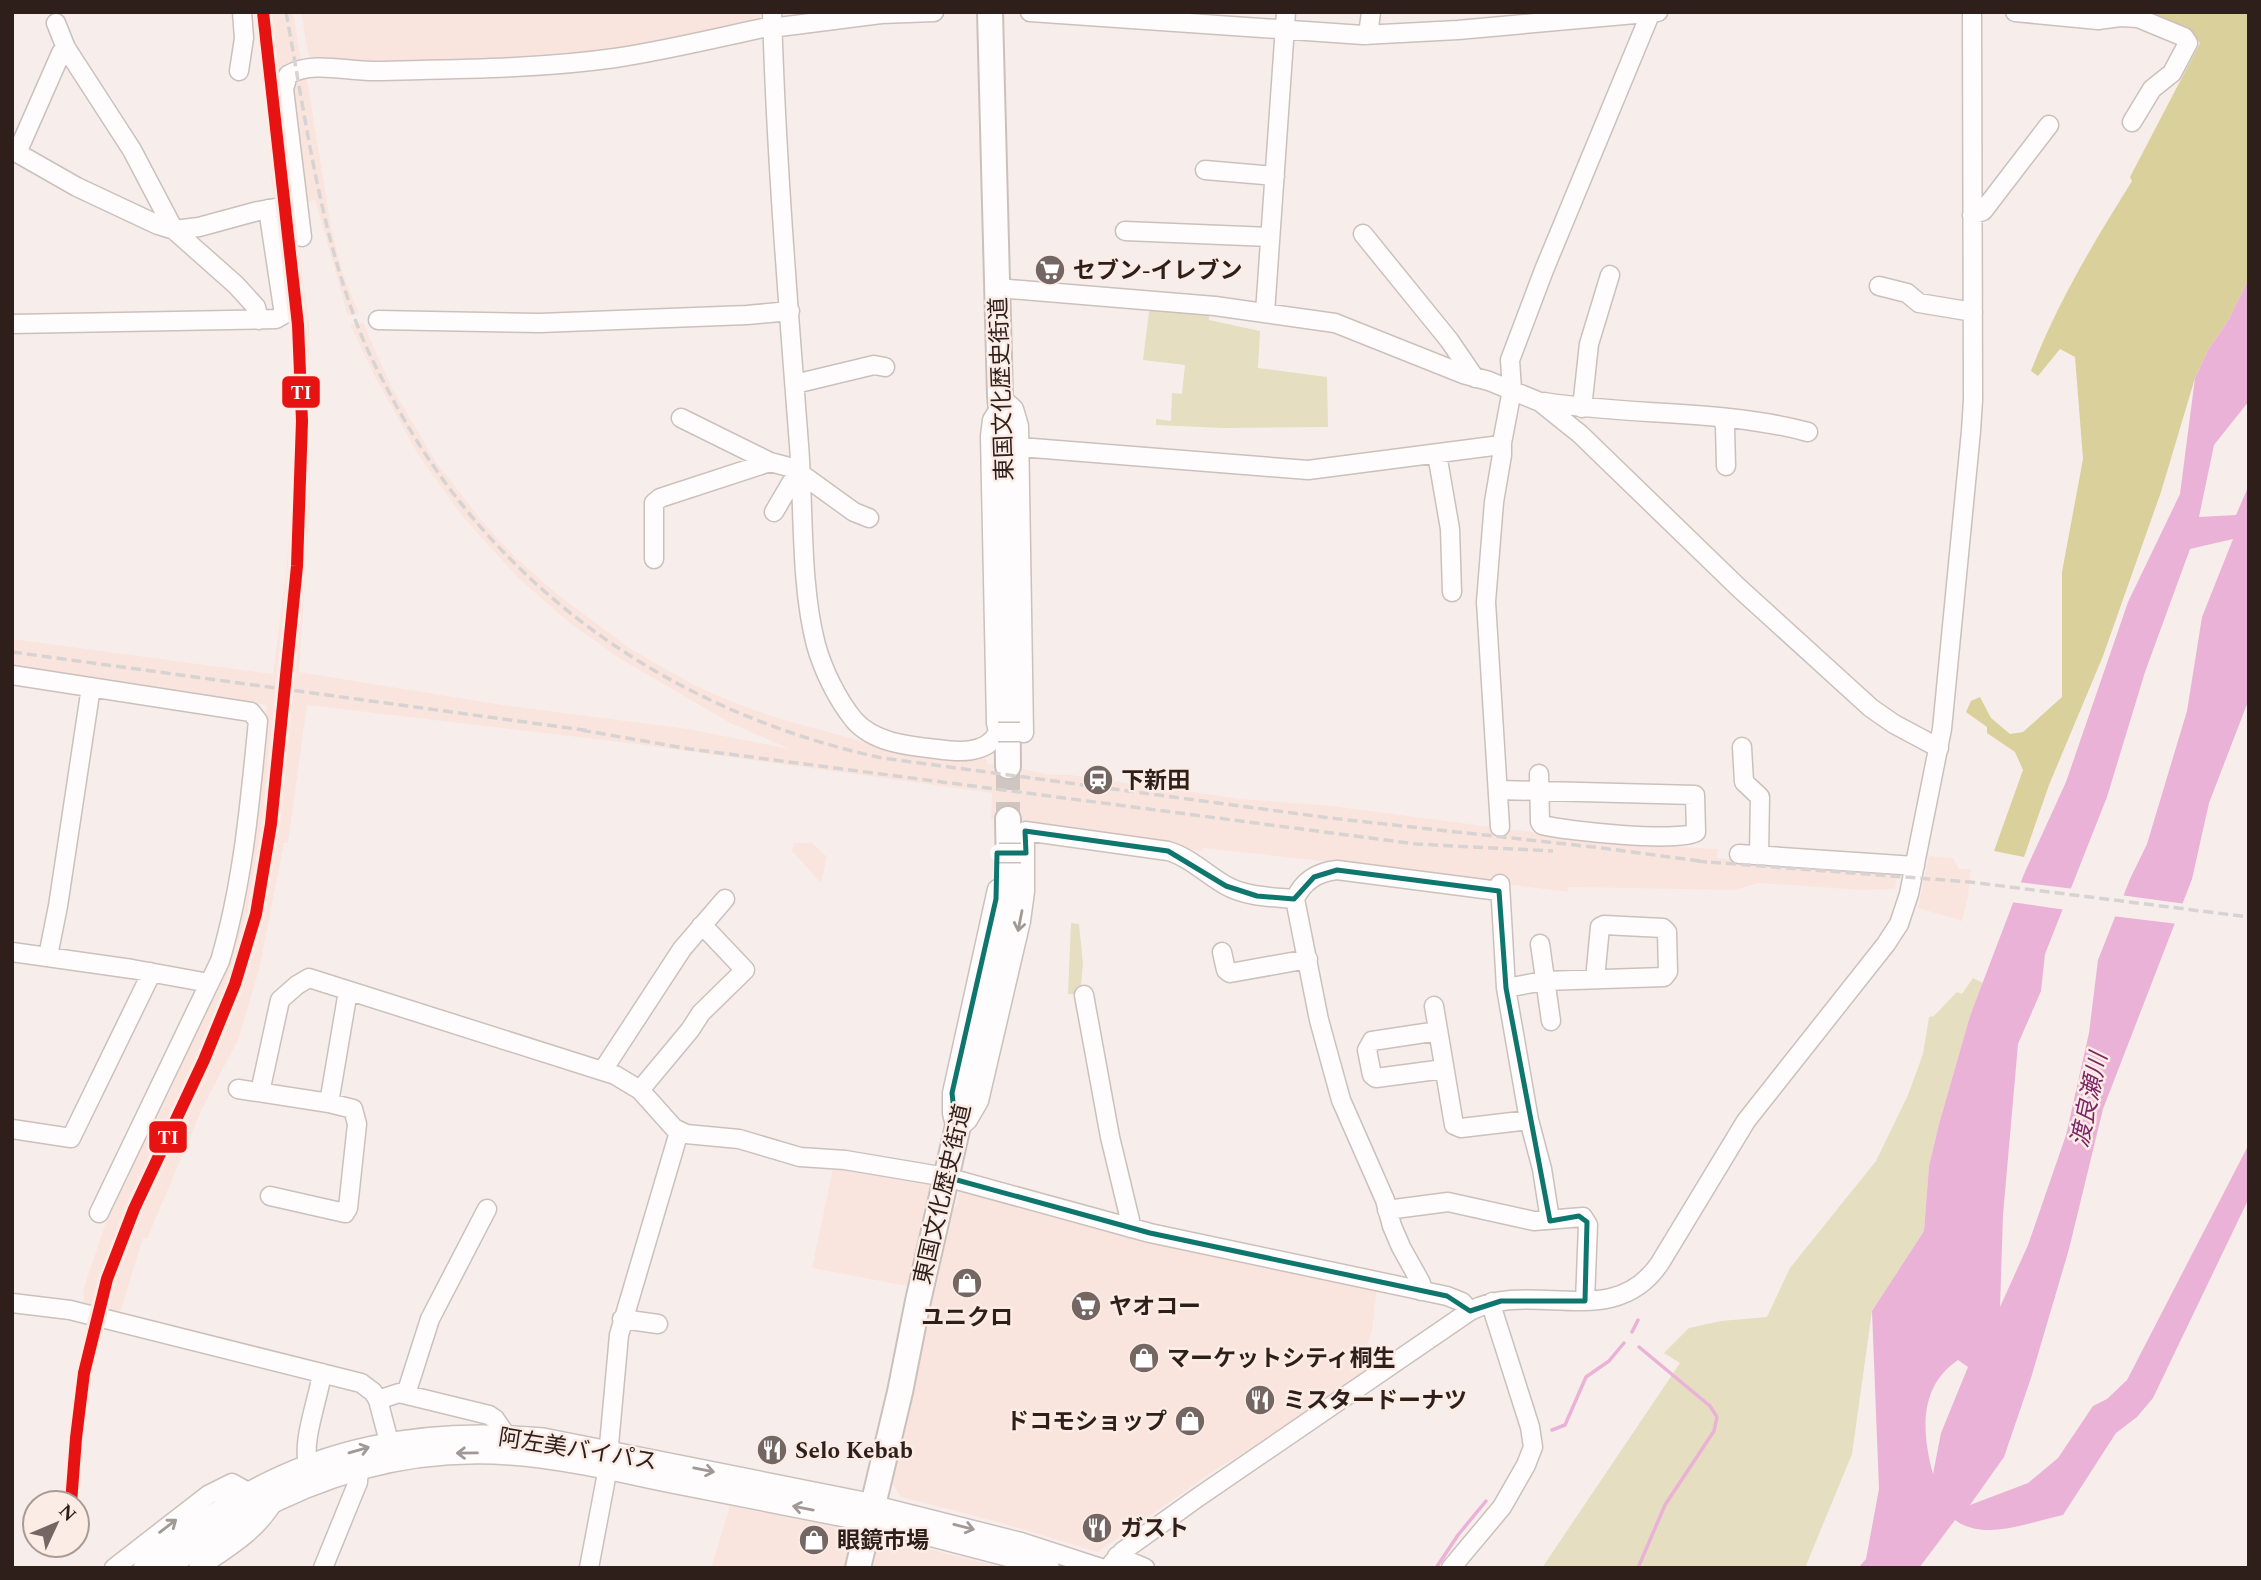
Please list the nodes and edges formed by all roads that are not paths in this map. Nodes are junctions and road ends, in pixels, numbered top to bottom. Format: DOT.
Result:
graph roads {
  1 [pos="242,12"];
  2 [pos="934,12"];
  3 [pos="990,12"];
  4 [pos="1030,12"];
  5 [pos="1658,12"];
  6 [pos="1972,12"];
  7 [pos="2015,12"];
  8 [pos="1371,13"];
  9 [pos="1651,13"];
  10 [pos="772,19"];
  11 [pos="1285,21"];
  12 [pos="56,23"];
  13 [pos="1368,35"];
  14 [pos="66,48"];
  15 [pos="239,71"];
  16 [pos="2132,122"];
  17 [pos="2049,125"];
  18 [pos="14,151"];
  19 [pos="1205,170"];
  20 [pos="1275,176"];
  21 [pos="298,204"];
  22 [pos="268,209"];
  23 [pos="1972,215"];
  24 [pos="174,230"];
  25 [pos="1125,231"];
  26 [pos="1363,234"];
  27 [pos="302,237"];
  28 [pos="1270,237"];
  29 [pos="1610,275"];
  30 [pos="1878,286"];
  31 [pos="997,288"];
  32 [pos="790,311"];
  33 [pos="1973,312"];
  34 [pos="1265,313"];
  35 [pos="259,320"];
  36 [pos="378,320"];
  37 [pos="12,324"];
  38 [pos="885,367"];
  39 [pos="1475,378"];
  40 [pos="795,384"];
  41 [pos="1512,390"];
  42 [pos="1001,401"];
  43 [pos="1540,402"];
  44 [pos="1582,408"];
  45 [pos="681,418"];
  46 [pos="1722,419"];
  47 [pos="1808,432"];
  48 [pos="1502,443"];
  49 [pos="1020,447"];
  50 [pos="1437,454"];
  51 [pos="770,462"];
  52 [pos="1726,466"];
  53 [pos="801,475"];
  54 [pos="774,512"];
  55 [pos="869,518"];
  56 [pos="654,559"];
  57 [pos="1452,592"];
  58 [pos="12,676"];
  59 [pos="91,687"];
  60 [pos="998,732"];
  61 [pos="1742,747"];
  62 [pos="1939,748"];
  63 [pos="1008,766"];
  64 [pos="1539,782"];
  65 [pos="1500,790"];
  66 [pos="1008,819"];
  67 [pos="1500,827"];
  68 [pos="1023,853"];
  69 [pos="1739,854"];
  70 [pos="1759,855"];
  71 [pos="1915,866"];
  72 [pos="725,899"];
  73 [pos="1295,899"];
  74 [pos="701,926"];
  75 [pos="1540,944"];
  76 [pos="12,952"];
  77 [pos="1222,952"];
  78 [pos="48,956"];
  79 [pos="1308,959"];
  80 [pos="150,972"];
  81 [pos="1595,979"];
  82 [pos="1544,981"];
  83 [pos="209,983"];
  84 [pos="1506,988"];
  85 [pos="348,991"];
  86 [pos="1084,995"];
  87 [pos="1434,1006"];
  88 [pos="1551,1021"];
  89 [pos="1438,1031"];
  90 [pos="1444,1069"];
  91 [pos="603,1070"];
  92 [pos="238,1089"];
  93 [pos="640,1090"];
  94 [pos="260,1092"];
  95 [pos="329,1103"];
  96 [pos="1529,1120"];
  97 [pos="12,1129"];
  98 [pos="956,1130"];
  99 [pos="679,1132"];
  100 [pos="946,1177"];
  101 [pos="270,1196"];
  102 [pos="487,1209"];
  103 [pos="1387,1210"];
  104 [pos="99,1213"];
  105 [pos="1550,1220"];
  106 [pos="1130,1228"];
  107 [pos="1421,1290"];
  108 [pos="1585,1301"];
  109 [pos="1492,1302"];
  110 [pos="12,1303"];
  111 [pos="1470,1311"];
  112 [pos="622,1319"];
  113 [pos="658,1324"];
  114 [pos="322,1373"];
  115 [pos="406,1394"];
  116 [pos="378,1400"];
  117 [pos="506,1436"];
  118 [pos="391,1452"];
  119 [pos="608,1460"];
  120 [pos="309,1466"];
  121 [pos="359,1469"];
  122 [pos="250,1493"];
  123 [pos="275,1499"];
  124 [pos="872,1513"];
  125 [pos="1113,1562"];
  126 [pos="114,1568"];
  127 [pos="144,1568"];
  128 [pos="167,1568"];
  129 [pos="198,1568"];
  130 [pos="323,1568"];
  131 [pos="589,1568"];
  132 [pos="858,1568"];
  133 [pos="1050,1568"];
  134 [pos="1101,1568"];
  135 [pos="1145,1568"];
  136 [pos="1451,1568"];
  1 -- 15 [label="street"];
  2 -- 10 [label="street"];
  3 -- 31 [label="highway, 東国文化歴史街道"];
  4 -- 11 [label="street"];
  5 -- 9 [label="street"];
  6 -- 23 [label="street"];
  7 -- 16 [label="street"];
  8 -- 13 [label="street"];
  9 -- 13 [label="street"];
  9 -- 41 [label="street"];
  10 -- 21 [label="street"];
  10 -- 32 [label="street"];
  11 -- 13 [label="street"];
  11 -- 20 [label="street"];
  12 -- 14 [label="street"];
  14 -- 18 [label="street"];
  14 -- 24 [label="street"];
  17 -- 23 [label="street"];
  18 -- 24 [label="street"];
  19 -- 20 [label="street"];
  20 -- 28 [label="street"];
  21 -- 22 [label="street"];
  21 -- 27 [label="street"];
  22 -- 24 [label="street"];
  22 -- 35 [label="street"];
  23 -- 33 [label="street"];
  24 -- 35 [label="street"];
  25 -- 28 [label="street"];
  26 -- 39 [label="street"];
  28 -- 34 [label="street"];
  29 -- 44 [label="street"];
  30 -- 33 [label="street"];
  31 -- 34 [label="street"];
  31 -- 42 [label="highway, 東国文化歴史街道"];
  32 -- 36 [label="street"];
  32 -- 40 [label="street"];
  33 -- 62 [label="street"];
  34 -- 39 [label="street"];
  35 -- 37 [label="street"];
  38 -- 40 [label="street"];
  39 -- 41 [label="street"];
  40 -- 53 [label="street"];
  41 -- 43 [label="street"];
  41 -- 48 [label="street"];
  42 -- 49 [label="street"];
  42 -- 60 [label="street"];
  42 -- 63 [label="highway, 東国文化歴史街道"];
  43 -- 44 [label="street"];
  43 -- 62 [label="street"];
  44 -- 46 [label="street"];
  45 -- 51 [label="street"];
  46 -- 47 [label="street"];
  46 -- 52 [label="street"];
  48 -- 50 [label="street"];
  48 -- 65 [label="street"];
  49 -- 50 [label="street"];
  49 -- 60 [label="street, bridge"];
  50 -- 57 [label="street"];
  51 -- 53 [label="street"];
  51 -- 56 [label="street"];
  53 -- 54 [label="street"];
  53 -- 55 [label="street"];
  53 -- 60 [label="street"];
  58 -- 59 [label="street"];
  59 -- 78 [label="street"];
  59 -- 83 [label="street"];
  61 -- 70 [label="street"];
  62 -- 71 [label="street"];
  64 -- 64 [label="street"];
  64 -- 65 [label="street"];
  65 -- 67 [label="street"];
  66 -- 98 [label="highway, 東国文化歴史街道"];
  68 -- 73 [label="street"];
  68 -- 98 [label="street, one-way"];
  68 -- 98 [label="street, bridge"];
  69 -- 70 [label="street"];
  70 -- 71 [label="street"];
  71 -- 108 [label="street"];
  72 -- 74 [label="street"];
  73 -- 79 [label="street"];
  73 -- 84 [label="street"];
  74 -- 91 [label="street"];
  74 -- 93 [label="street"];
  75 -- 82 [label="street"];
  76 -- 78 [label="street"];
  77 -- 79 [label="street"];
  78 -- 80 [label="street"];
  79 -- 103 [label="street"];
  80 -- 83 [label="street"];
  80 -- 97 [label="street"];
  81 -- 81 [label="street"];
  81 -- 82 [label="street"];
  82 -- 84 [label="street"];
  82 -- 88 [label="street"];
  83 -- 104 [label="street"];
  84 -- 96 [label="street"];
  85 -- 91 [label="street"];
  85 -- 94 [label="street"];
  85 -- 95 [label="street"];
  86 -- 106 [label="street"];
  87 -- 89 [label="street"];
  89 -- 90 [label="street"];
  89 -- 90 [label="street"];
  90 -- 96 [label="street"];
  91 -- 93 [label="street"];
  92 -- 94 [label="street"];
  93 -- 99 [label="street"];
  94 -- 95 [label="street"];
  95 -- 101 [label="street"];
  96 -- 105 [label="street"];
  98 -- 100 [label="highway, 東国文化歴史街道"];
  99 -- 100 [label="street"];
  99 -- 112 [label="street"];
  100 -- 106 [label="street"];
  100 -- 124 [label="highway, 東国文化歴史街道"];
  102 -- 115 [label="street"];
  103 -- 105 [label="street"];
  103 -- 107 [label="street"];
  105 -- 108 [label="street"];
  106 -- 107 [label="street"];
  107 -- 111 [label="street"];
  108 -- 109 [label="street"];
  109 -- 111 [label="street"];
  109 -- 136 [label="street"];
  110 -- 114 [label="street"];
  111 -- 125 [label="street"];
  112 -- 113 [label="street"];
  112 -- 119 [label="street"];
  114 -- 116 [label="street"];
  114 -- 120 [label="street"];
  115 -- 116 [label="street"];
  115 -- 117 [label="street"];
  116 -- 118 [label="street"];
  117 -- 118 [label="main road, 阿左美バイパス"];
  117 -- 119 [label="main road, 阿左美バイパス"];
  119 -- 118 [label="main road, 阿左美バイパス, one-way"];
  120 -- 118 [label="main road, 阿左美バイパス, one-way"];
  118 -- 121 [label="main road, 阿左美バイパス"];
  119 -- 124 [label="main road, 阿左美バイパス"];
  119 -- 131 [label="street"];
  120 -- 122 [label="main road, 阿左美バイパス"];
  121 -- 123 [label="main road, 阿左美バイパス"];
  121 -- 130 [label="street"];
  126 -- 122 [label="street, one-way"];
  122 -- 127 [label="main road, 阿左美バイパス"];
  123 -- 128 [label="main road, 阿左美バイパス"];
  123 -- 129 [label="street"];
  124 -- 132 [label="highway, 東国文化歴史街道"];
  124 -- 133 [label="street"];
  124 -- 134 [label="street, one-way"];
  125 -- 135 [label="street"];
}
